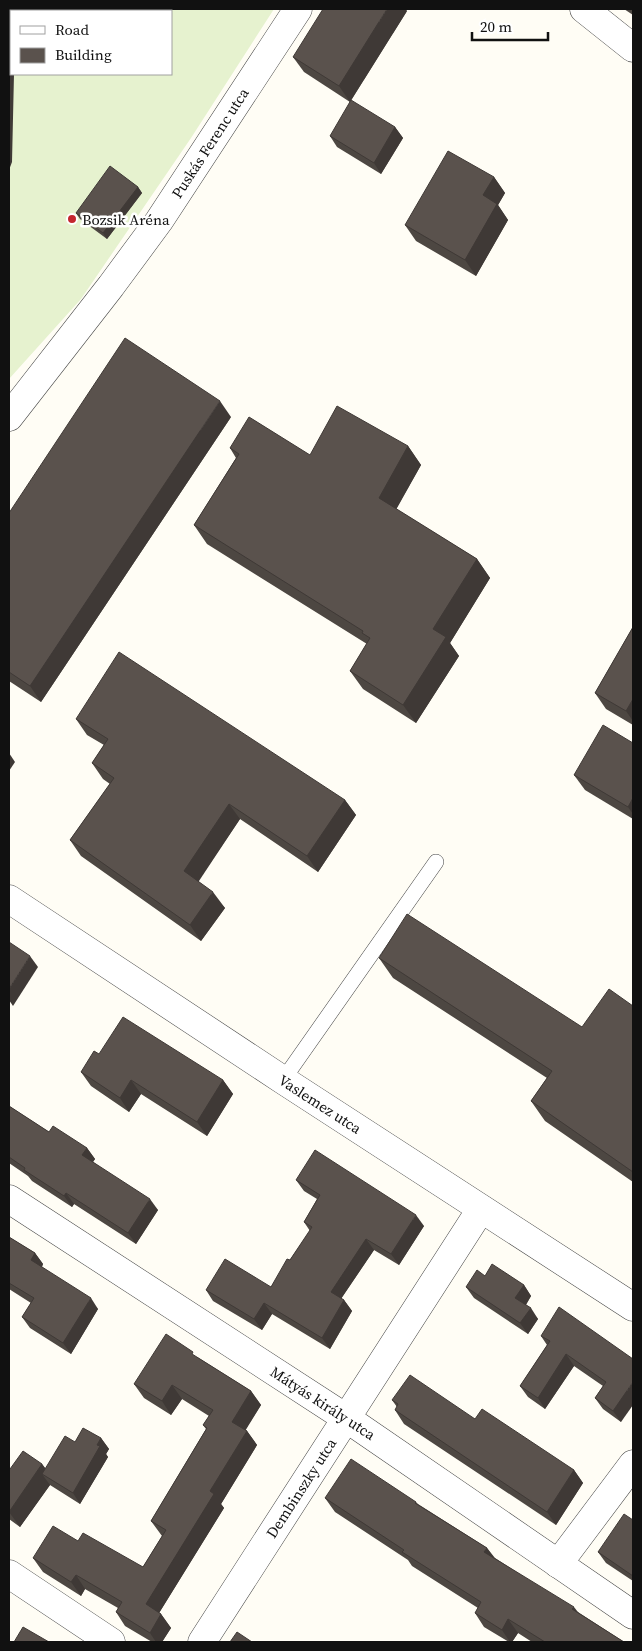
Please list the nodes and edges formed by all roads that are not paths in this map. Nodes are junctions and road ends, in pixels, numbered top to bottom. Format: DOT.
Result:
graph roads {
  1 [pos="298,9"];
  2 [pos="584,9"];
  3 [pos="633,48"];
  4 [pos="9,417"];
  5 [pos="436,862"];
  6 [pos="9,898"];
  7 [pos="283,1080"];
  8 [pos="9,1199"];
  9 [pos="481,1209"];
  10 [pos="633,1307"];
  11 [pos="346,1418"];
  12 [pos="633,1464"];
  13 [pos="558,1564"];
  14 [pos="9,1574"];
  15 [pos="633,1615"];
  16 [pos="111,1642"];
  17 [pos="202,1642"];
  1 -- 4 [label="street, Puskás Ferenc utca"];
  2 -- 3 [label="street"];
  5 -- 7 [label="lane"];
  6 -- 7 [label="street, Vaslemez utca"];
  7 -- 9 [label="street, Vaslemez utca"];
  8 -- 11 [label="street, Mátyás király utca"];
  9 -- 10 [label="street, Vaslemez utca"];
  9 -- 11 [label="street, Dembinszky utca"];
  11 -- 13 [label="street, Mátyás király utca"];
  11 -- 17 [label="street, Dembinszky utca"];
  12 -- 13 [label="street"];
  13 -- 15 [label="street, Mátyás király utca"];
  14 -- 16 [label="street"];
}
